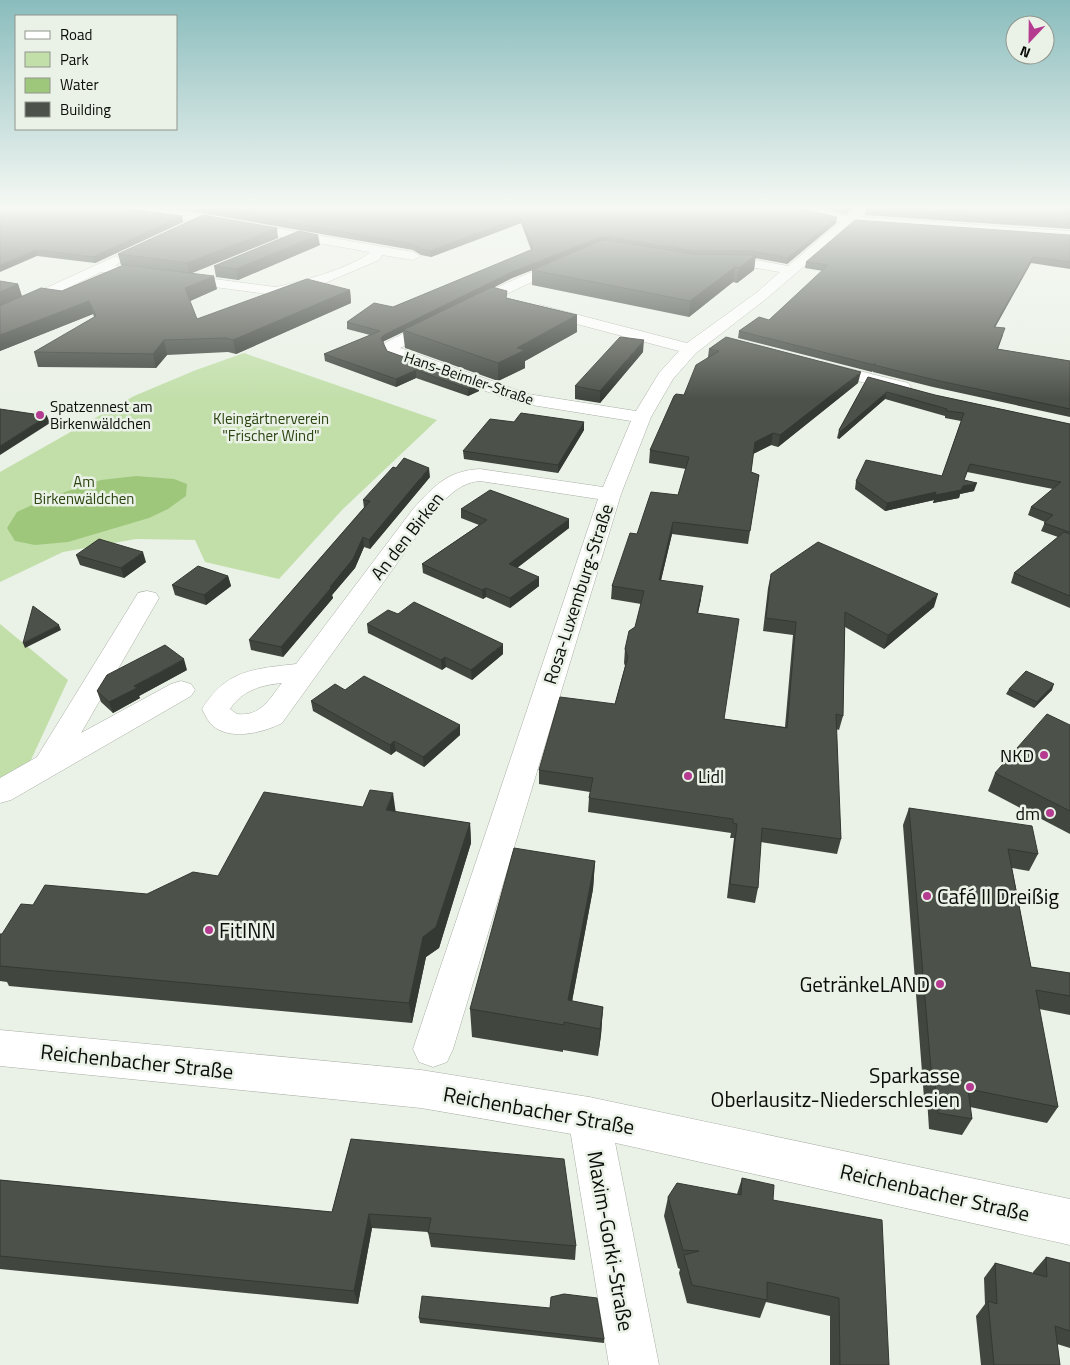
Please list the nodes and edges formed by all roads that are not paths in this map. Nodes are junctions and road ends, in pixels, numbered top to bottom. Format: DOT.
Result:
graph roads {
  1 [pos="94,271"];
  2 [pos="120,271"];
  3 [pos="215,271"];
  4 [pos="342,271"];
  5 [pos="548,271"];
  6 [pos="789,271"];
  7 [pos="190,280"];
  8 [pos="490,297"];
  9 [pos="509,302"];
  10 [pos="527,307"];
  11 [pos="0,315"];
  12 [pos="708,343"];
  13 [pos="804,362"];
  14 [pos="915,390"];
  15 [pos="642,417"];
  16 [pos="610,494"];
  17 [pos="147,598"];
  18 [pos="304,672"];
  19 [pos="181,690"];
  20 [pos="48,764"];
  21 [pos="0,792"];
  22 [pos="0,1048"];
  23 [pos="434,1049"];
  24 [pos="589,1117"];
  25 [pos="1070,1222"];
  26 [pos="634,1365"];
  1 -- 11 [label="street"];
  2 -- 7 [label="street"];
  3 -- 7 [label="street"];
  4 -- 7 [label="street"];
  5 -- 8 [label="street, Hans-Beimler-Straße"];
  6 -- 12 [label="street, Rosa-Luxemburg-Straße"];
  8 -- 9 [label="street"];
  8 -- 15 [label="street, Hans-Beimler-Straße"];
  10 -- 12 [label="street"];
  12 -- 15 [label="street, Rosa-Luxemburg-Straße"];
  13 -- 14 [label="street"];
  15 -- 16 [label="street, Rosa-Luxemburg-Straße"];
  16 -- 18 [label="street, An den Birken"];
  16 -- 23 [label="street, Rosa-Luxemburg-Straße"];
  17 -- 20 [label="street"];
  19 -- 20 [label="street"];
  20 -- 21 [label="street"];
  22 -- 24 [label="street, Reichenbacher Straße"];
  24 -- 25 [label="street, Reichenbacher Straße"];
  24 -- 26 [label="street, Maxim-Gorki-Straße"];
}
